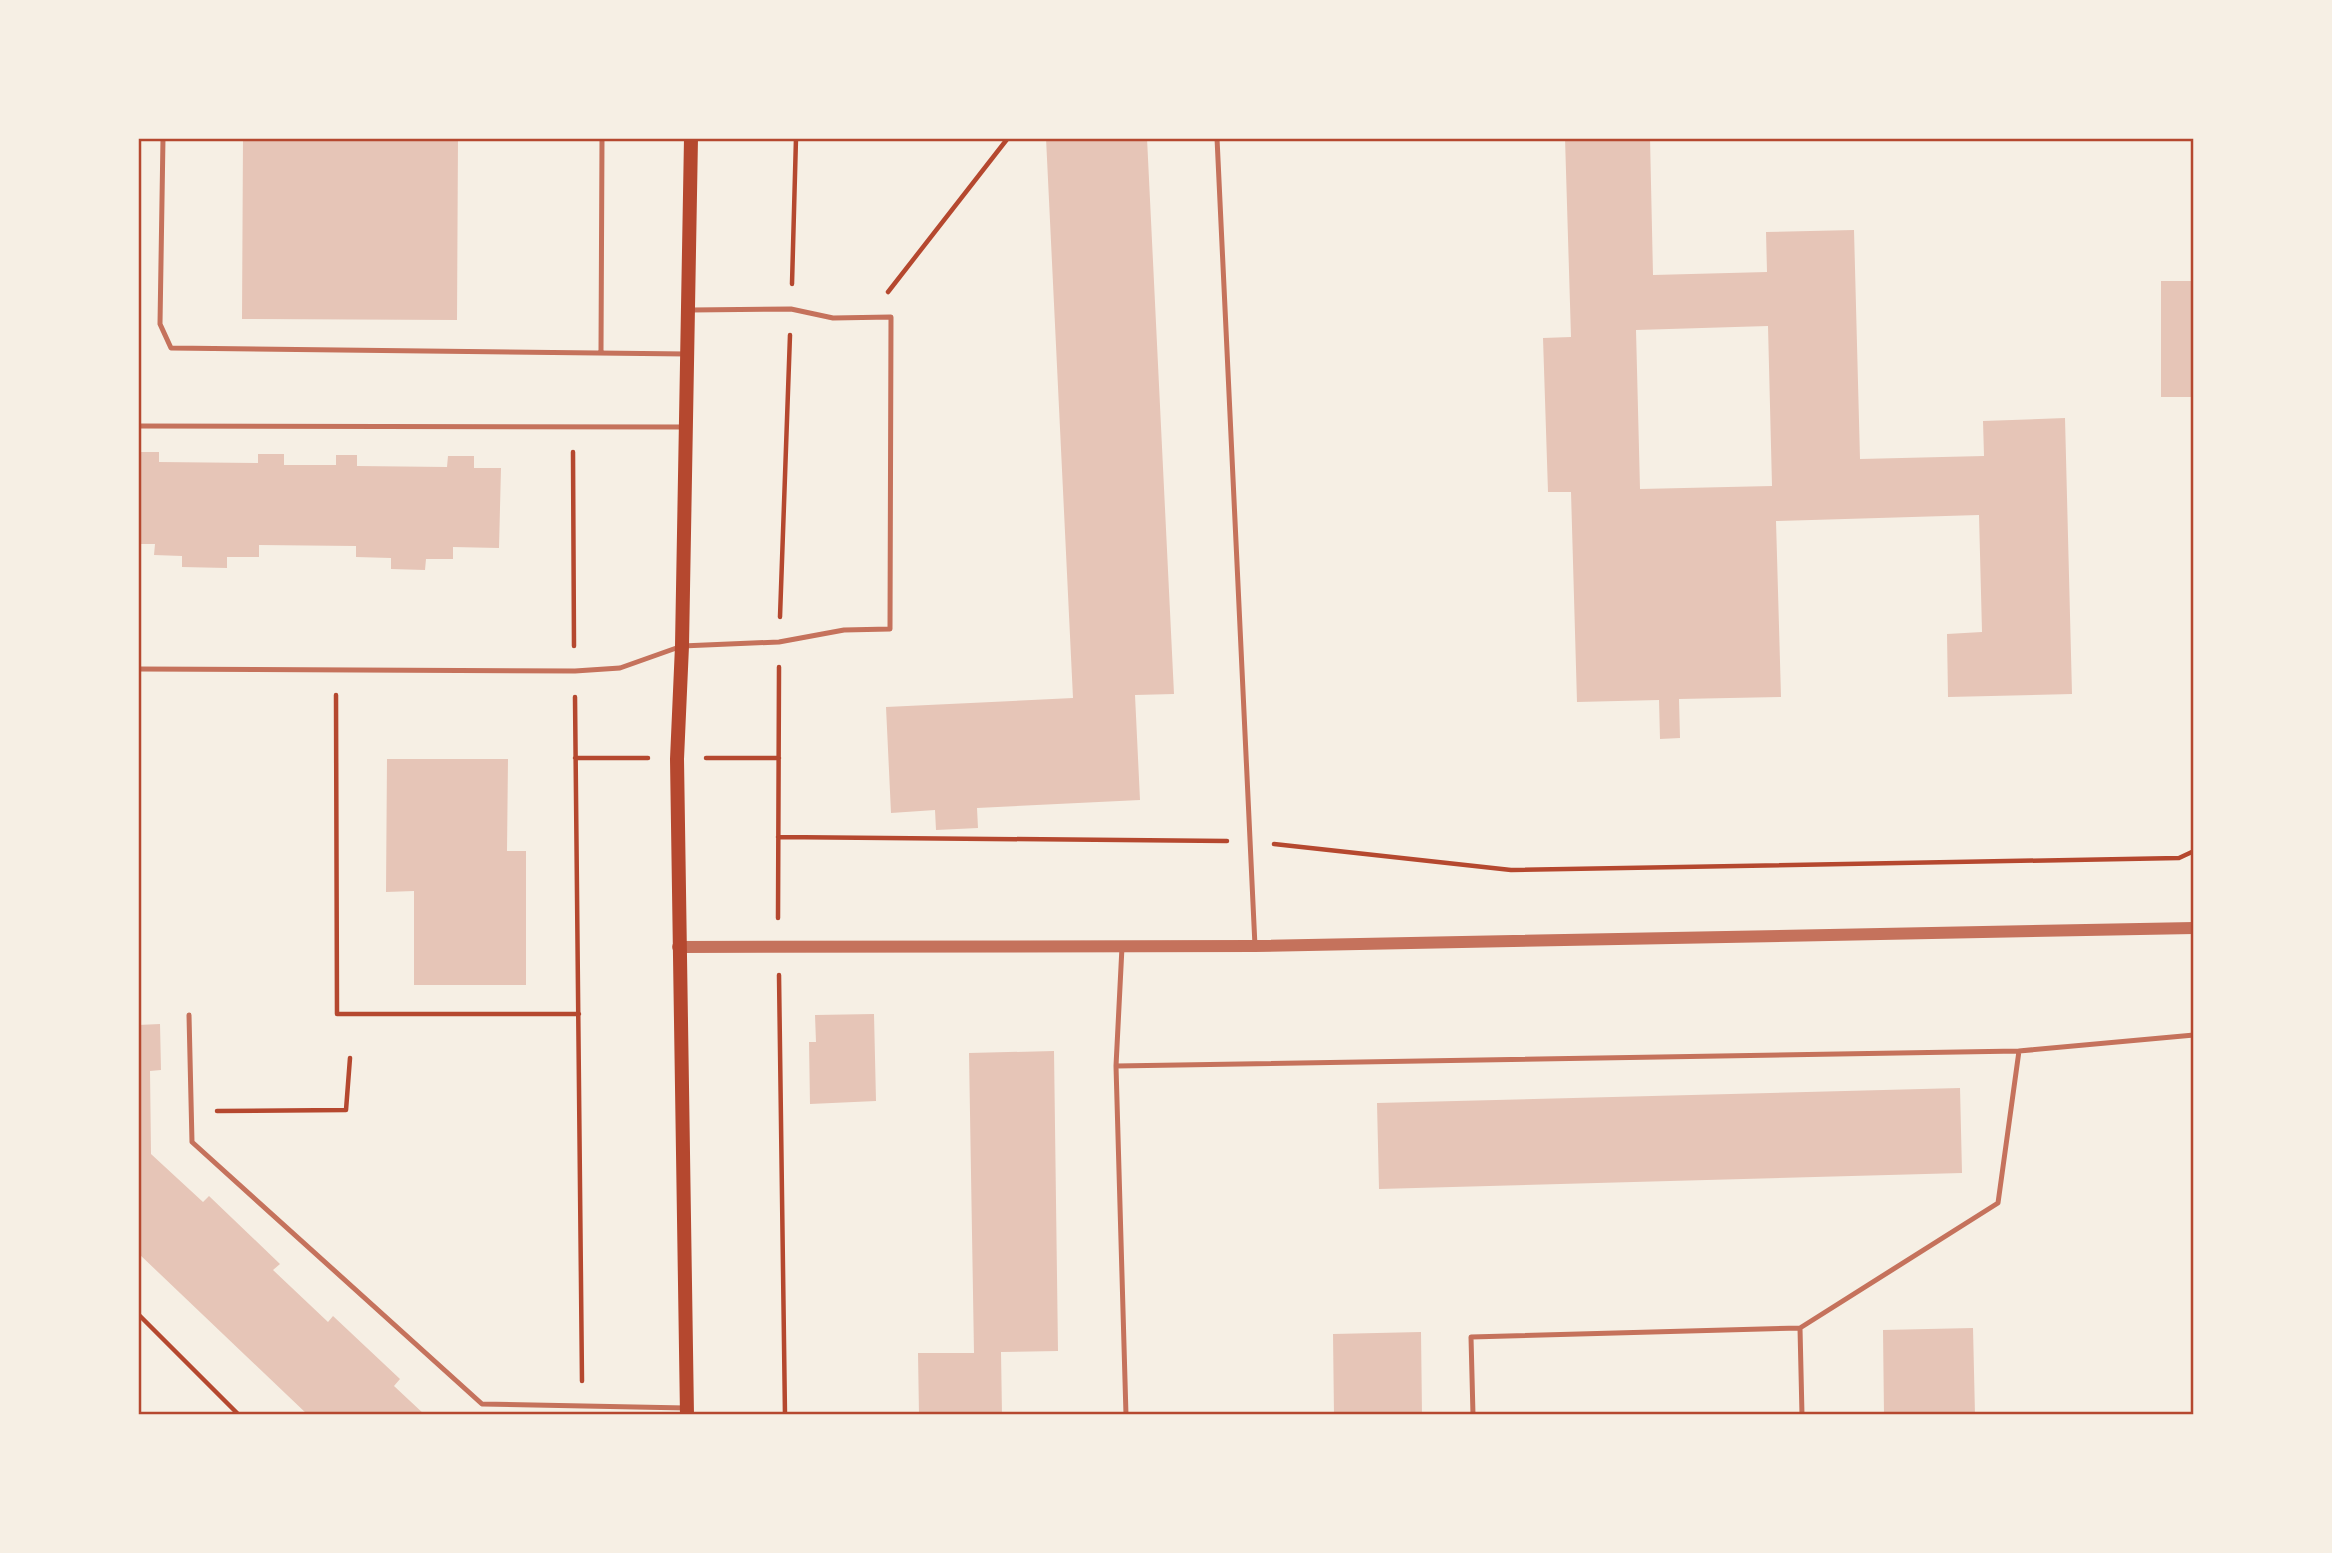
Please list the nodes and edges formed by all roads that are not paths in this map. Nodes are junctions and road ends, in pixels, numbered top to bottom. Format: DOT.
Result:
graph roads {
  1 [pos="163,138"];
  2 [pos="603,138"];
  3 [pos="691,138"];
  4 [pos="1217,138"];
  5 [pos="688,310"];
  6 [pos="601,353"];
  7 [pos="687,354"];
  8 [pos="138,426"];
  9 [pos="686,427"];
  10 [pos="682,646"];
  11 [pos="138,669"];
  12 [pos="2194,928"];
  13 [pos="1122,946"];
  14 [pos="1255,946"];
  15 [pos="678,947"];
  16 [pos="189,1015"];
  17 [pos="2194,1035"];
  18 [pos="2019,1051"];
  19 [pos="1116,1066"];
  20 [pos="1800,1328"];
  21 [pos="686,1412"];
  22 [pos="1126,1415"];
  23 [pos="1473,1415"];
  24 [pos="1802,1415"];
  1 -- 6 [label="lane"];
  2 -- 6 [label="lane"];
  3 -- 5 [label="main road"];
  4 -- 14 [label="lane"];
  5 -- 7 [label="main road"];
  5 -- 10 [label="lane"];
  6 -- 7 [label="lane"];
  7 -- 9 [label="main road"];
  8 -- 9 [label="lane"];
  9 -- 10 [label="main road"];
  10 -- 11 [label="lane"];
  10 -- 15 [label="main road"];
  12 -- 14 [label="street"];
  13 -- 14 [label="street"];
  13 -- 15 [label="street"];
  13 -- 19 [label="lane"];
  15 -- 21 [label="main road"];
  16 -- 21 [label="lane"];
  17 -- 18 [label="lane"];
  18 -- 19 [label="lane"];
  18 -- 20 [label="lane"];
  19 -- 22 [label="lane"];
  20 -- 23 [label="lane"];
  20 -- 24 [label="lane"];
}
